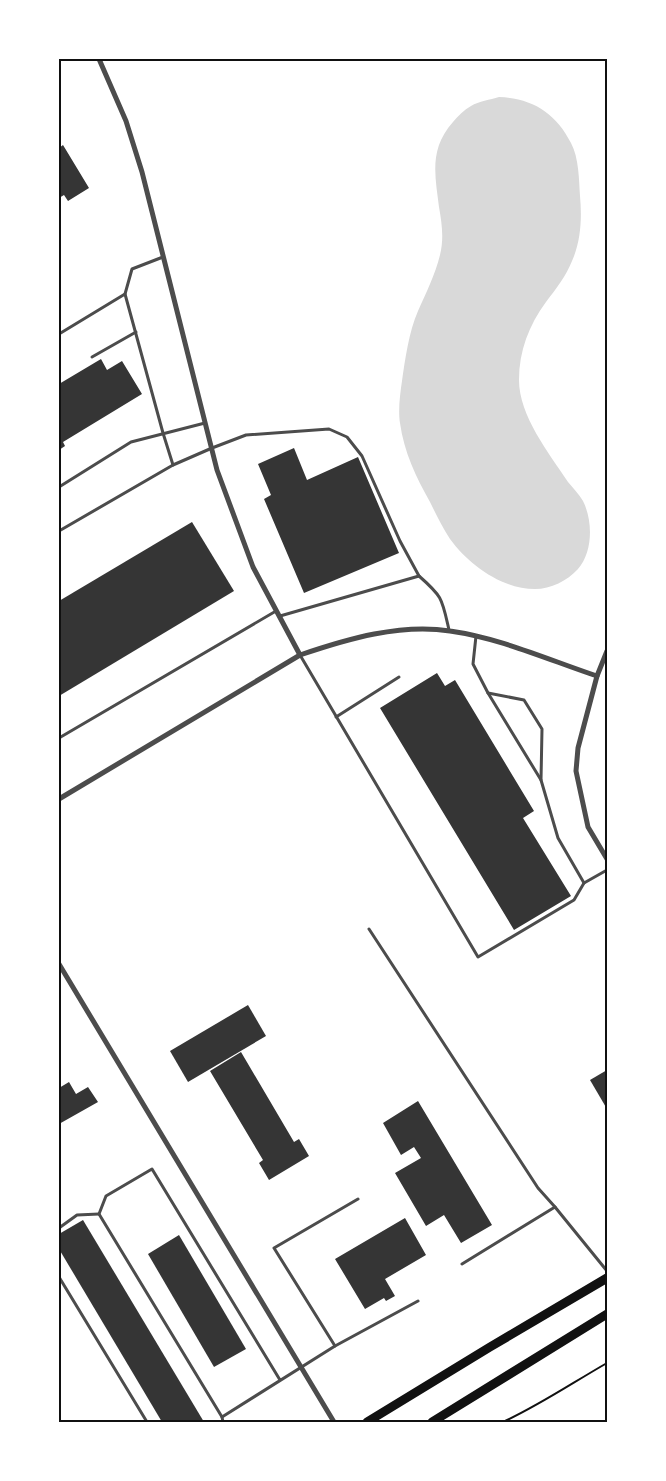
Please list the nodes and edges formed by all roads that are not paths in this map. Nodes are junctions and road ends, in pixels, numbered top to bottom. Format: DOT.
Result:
graph roads {
  1 [pos="99,59"];
  2 [pos="164,257"];
  3 [pos="125,294"];
  4 [pos="136,332"];
  5 [pos="59,334"];
  6 [pos="92,357"];
  7 [pos="205,423"];
  8 [pos="163,433"];
  9 [pos="212,448"];
  10 [pos="173,465"];
  11 [pos="59,487"];
  12 [pos="59,531"];
  13 [pos="419,576"];
  14 [pos="276,611"];
  15 [pos="280,617"];
  16 [pos="449,630"];
  17 [pos="476,636"];
  18 [pos="607,650"];
  19 [pos="300,655"];
  20 [pos="597,676"];
  21 [pos="399,677"];
  22 [pos="488,693"];
  23 [pos="336,716"];
  24 [pos="59,738"];
  25 [pos="541,780"];
  26 [pos="59,799"];
  27 [pos="607,859"];
  28 [pos="607,870"];
  29 [pos="584,883"];
  30 [pos="368,929"];
  31 [pos="59,964"];
  32 [pos="358,1200"];
  33 [pos="555,1207"];
  34 [pos="99,1214"];
  35 [pos="59,1228"];
  36 [pos="462,1264"];
  37 [pos="607,1271"];
  38 [pos="59,1277"];
  39 [pos="607,1278"];
  40 [pos="418,1301"];
  41 [pos="607,1314"];
  42 [pos="335,1346"];
  43 [pos="301,1367"];
  44 [pos="280,1380"];
  45 [pos="222,1417"];
  46 [pos="147,1422"];
  47 [pos="223,1422"];
  48 [pos="334,1422"];
  49 [pos="367,1422"];
  50 [pos="432,1422"];
  1 -- 2 [label="street"];
  2 -- 3 [label="lane"];
  2 -- 7 [label="street"];
  3 -- 4 [label="lane"];
  3 -- 5 [label="lane"];
  4 -- 6 [label="lane"];
  4 -- 8 [label="lane"];
  7 -- 8 [label="lane"];
  7 -- 9 [label="street"];
  8 -- 10 [label="lane"];
  8 -- 11 [label="lane"];
  9 -- 10 [label="lane"];
  9 -- 13 [label="lane"];
  9 -- 14 [label="street"];
  10 -- 12 [label="lane"];
  13 -- 15 [label="lane"];
  13 -- 16 [label="lane"];
  14 -- 15 [label="street"];
  14 -- 24 [label="lane"];
  15 -- 19 [label="street"];
  16 -- 17 [label="street"];
  16 -- 19 [label="street"];
  17 -- 20 [label="street"];
  17 -- 22 [label="lane"];
  18 -- 20 [label="street"];
  19 -- 23 [label="lane"];
  19 -- 26 [label="street"];
  20 -- 27 [label="street"];
  21 -- 23 [label="lane"];
  22 -- 25 [label="lane"];
  22 -- 25 [label="lane"];
  23 -- 29 [label="lane"];
  25 -- 29 [label="lane"];
  28 -- 29 [label="lane"];
  30 -- 33 [label="lane"];
  31 -- 43 [label="street"];
  32 -- 42 [label="lane"];
  33 -- 36 [label="lane"];
  33 -- 37 [label="lane"];
  34 -- 35 [label="lane"];
  34 -- 44 [label="lane"];
  34 -- 45 [label="lane"];
  38 -- 46 [label="lane"];
  39 -- 49 [label="main road"];
  40 -- 42 [label="lane"];
  41 -- 50 [label="main road"];
  42 -- 43 [label="lane"];
  43 -- 44 [label="lane"];
  43 -- 48 [label="street"];
  44 -- 45 [label="lane"];
  45 -- 47 [label="lane"];
}
